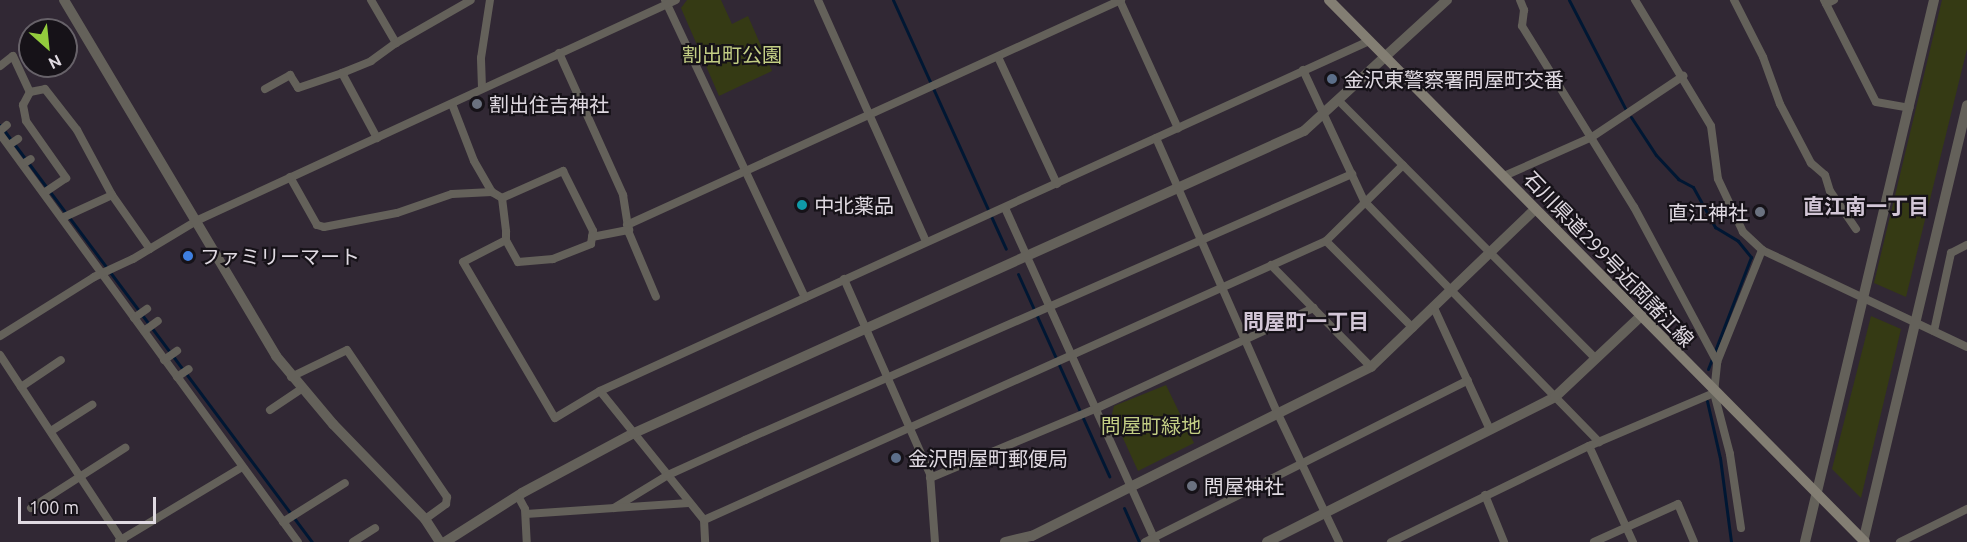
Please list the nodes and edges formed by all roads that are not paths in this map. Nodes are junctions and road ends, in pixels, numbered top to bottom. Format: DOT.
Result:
graph roads {
  1 [pos="64,0"];
  2 [pos="371,0"];
  3 [pos="471,0"];
  4 [pos="490,0"];
  5 [pos="676,0"];
  6 [pos="818,0"];
  7 [pos="1120,0"];
  8 [pos="1329,0"];
  9 [pos="1448,0"];
  10 [pos="1520,0"];
  11 [pos="1635,0"];
  12 [pos="1734,0"];
  13 [pos="1934,0"];
  14 [pos="1828,1"];
  15 [pos="666,2"];
  16 [pos="1370,41"];
  17 [pos="396,43"];
  18 [pos="559,53"];
  19 [pos="998,57"];
  20 [pos="1385,58"];
  21 [pos="0,66"];
  22 [pos="1303,70"];
  23 [pos="342,74"];
  24 [pos="1683,76"];
  25 [pos="482,88"];
  26 [pos="265,89"];
  27 [pos="30,92"];
  28 [pos="1340,101"];
  29 [pos="452,104"];
  30 [pos="1967,105"];
  31 [pos="1909,108"];
  32 [pos="869,115"];
  33 [pos="1324,116"];
  34 [pos="1178,128"];
  35 [pos="2,130"];
  36 [pos="1592,137"];
  37 [pos="377,138"];
  38 [pos="1156,138"];
  39 [pos="18,139"];
  40 [pos="9,145"];
  41 [pos="31,159"];
  42 [pos="23,164"];
  43 [pos="1403,165"];
  44 [pos="747,172"];
  45 [pos="1352,174"];
  46 [pos="1504,176"];
  47 [pos="291,177"];
  48 [pos="1057,184"];
  49 [pos="1177,187"];
  50 [pos="48,190"];
  51 [pos="492,192"];
  52 [pos="112,195"];
  53 [pos="502,198"];
  54 [pos="1364,201"];
  55 [pos="1005,208"];
  56 [pos="1534,210"];
  57 [pos="66,217"];
  58 [pos="198,220"];
  59 [pos="628,228"];
  60 [pos="1856,229"];
  61 [pos="592,237"];
  62 [pos="506,240"];
  63 [pos="1202,240"];
  64 [pos="1326,241"];
  65 [pos="926,242"];
  66 [pos="1967,245"];
  67 [pos="150,249"];
  68 [pos="1762,250"];
  69 [pos="1490,253"];
  70 [pos="1026,257"];
  71 [pos="1271,265"];
  72 [pos="107,270"];
  73 [pos="844,279"];
  74 [pos="1223,286"];
  75 [pos="1451,292"];
  76 [pos="656,297"];
  77 [pos="805,298"];
  78 [pos="1864,298"];
  79 [pos="1043,306"];
  80 [pos="1314,308"];
  81 [pos="1434,308"];
  82 [pos="147,309"];
  83 [pos="136,317"];
  84 [pos="1640,317"];
  85 [pos="158,321"];
  86 [pos="1916,323"];
  87 [pos="865,328"];
  88 [pos="1413,328"];
  89 [pos="146,330"];
  90 [pos="1934,331"];
  91 [pos="0,336"];
  92 [pos="1246,340"];
  93 [pos="1967,347"];
  94 [pos="177,351"];
  95 [pos="1070,354"];
  96 [pos="0,355"];
  97 [pos="166,358"];
  98 [pos="1596,359"];
  99 [pos="61,360"];
  100 [pos="1716,360"];
  101 [pos="1371,367"];
  102 [pos="189,369"];
  103 [pos="179,376"];
  104 [pos="888,376"];
  105 [pos="291,377"];
  106 [pos="1468,381"];
  107 [pos="21,387"];
  108 [pos="301,389"];
  109 [pos="600,391"];
  110 [pos="1714,393"];
  111 [pos="1555,398"];
  112 [pos="92,405"];
  113 [pos="270,410"];
  114 [pos="1091,410"];
  115 [pos="1276,412"];
  116 [pos="910,428"];
  117 [pos="1490,430"];
  118 [pos="51,432"];
  119 [pos="632,434"];
  120 [pos="1599,442"];
  121 [pos="1589,446"];
  122 [pos="125,448"];
  123 [pos="1301,464"];
  124 [pos="242,467"];
  125 [pos="668,475"];
  126 [pos="81,478"];
  127 [pos="930,478"];
  128 [pos="345,483"];
  129 [pos="1129,486"];
  130 [pos="1816,494"];
  131 [pos="1485,495"];
  132 [pos="518,496"];
  133 [pos="689,503"];
  134 [pos="32,508"];
  135 [pos="614,508"];
  136 [pos="1967,509"];
  137 [pos="1325,513"];
  138 [pos="525,514"];
  139 [pos="425,519"];
  140 [pos="285,520"];
  141 [pos="704,520"];
  142 [pos="1626,527"];
  143 [pos="375,528"];
  144 [pos="1740,528"];
  145 [pos="1155,540"];
  146 [pos="121,541"];
  147 [pos="1864,541"];
  148 [pos="298,542"];
  149 [pos="353,542"];
  150 [pos="440,542"];
  151 [pos="445,542"];
  152 [pos="527,542"];
  153 [pos="705,542"];
  154 [pos="935,542"];
  155 [pos="1005,542"];
  156 [pos="1145,542"];
  157 [pos="1267,542"];
  158 [pos="1339,542"];
  159 [pos="1391,542"];
  160 [pos="1504,542"];
  161 [pos="1593,542"];
  162 [pos="1633,542"];
  163 [pos="1694,542"];
  164 [pos="1805,542"];
  165 [pos="1900,542"];
  1 -- 58 [label="street"];
  2 -- 17 [label="street"];
  3 -- 17 [label="street"];
  4 -- 25 [label="street"];
  5 -- 15 [label="street"];
  6 -- 32 [label="street"];
  7 -- 19 [label="street"];
  7 -- 34 [label="street"];
  8 -- 16 [label="main road, 石川県道299号近岡諸江線"];
  9 -- 20 [label="street"];
  10 -- 36 [label="street"];
  11 -- 24 [label="street"];
  12 -- 60 [label="street"];
  13 -- 31 [label="street"];
  14 -- 31 [label="street"];
  15 -- 18 [label="street"];
  15 -- 44 [label="street"];
  16 -- 20 [label="main road, 石川県道299号近岡諸江線"];
  16 -- 22 [label="street"];
  17 -- 23 [label="street"];
  18 -- 25 [label="street"];
  18 -- 59 [label="street"];
  19 -- 32 [label="street"];
  19 -- 48 [label="street"];
  20 -- 28 [label="street"];
  20 -- 46 [label="main road, 石川県道299号近岡諸江線"];
  21 -- 27 [label="street"];
  22 -- 33 [label="street"];
  22 -- 34 [label="street"];
  23 -- 26 [label="street"];
  23 -- 37 [label="street"];
  24 -- 36 [label="street"];
  24 -- 68 [label="street"];
  25 -- 29 [label="street"];
  27 -- 50 [label="street"];
  27 -- 52 [label="street"];
  28 -- 33 [label="street"];
  28 -- 43 [label="street"];
  29 -- 37 [label="street"];
  29 -- 51 [label="street"];
  30 -- 86 [label="street"];
  31 -- 78 [label="street"];
  32 -- 44 [label="street"];
  32 -- 65 [label="street"];
  33 -- 45 [label="street"];
  33 -- 49 [label="street"];
  34 -- 38 [label="street"];
  35 -- 40 [label="street"];
  36 -- 46 [label="street"];
  36 -- 100 [label="street"];
  37 -- 47 [label="street"];
  38 -- 48 [label="street"];
  38 -- 49 [label="street"];
  39 -- 40 [label="street"];
  40 -- 42 [label="street"];
  41 -- 42 [label="street"];
  42 -- 50 [label="street"];
  43 -- 54 [label="street"];
  43 -- 69 [label="street"];
  44 -- 59 [label="street"];
  44 -- 77 [label="street"];
  45 -- 54 [label="street"];
  45 -- 63 [label="street"];
  46 -- 56 [label="main road, 石川県道299号近岡諸江線"];
  47 -- 51 [label="street"];
  47 -- 58 [label="street"];
  48 -- 55 [label="street"];
  49 -- 63 [label="street"];
  49 -- 70 [label="street"];
  50 -- 57 [label="street"];
  51 -- 53 [label="street"];
  52 -- 57 [label="street"];
  52 -- 67 [label="street"];
  53 -- 61 [label="street"];
  53 -- 62 [label="street"];
  54 -- 64 [label="street"];
  54 -- 75 [label="street"];
  55 -- 65 [label="street"];
  55 -- 70 [label="street"];
  56 -- 69 [label="street"];
  56 -- 84 [label="main road, 石川県道299号近岡諸江線"];
  57 -- 72 [label="street"];
  58 -- 67 [label="street"];
  58 -- 105 [label="street"];
  59 -- 61 [label="street"];
  59 -- 76 [label="street"];
  61 -- 62 [label="street"];
  62 -- 109 [label="street"];
  63 -- 74 [label="street"];
  63 -- 79 [label="street"];
  64 -- 71 [label="street"];
  64 -- 88 [label="street"];
  65 -- 73 [label="street"];
  66 -- 90 [label="street"];
  67 -- 72 [label="street"];
  68 -- 78 [label="street"];
  68 -- 100 [label="street"];
  69 -- 75 [label="street"];
  69 -- 98 [label="street"];
  70 -- 79 [label="street"];
  70 -- 87 [label="street"];
  71 -- 74 [label="street"];
  71 -- 80 [label="street"];
  72 -- 83 [label="street"];
  72 -- 91 [label="street"];
  73 -- 77 [label="street"];
  73 -- 87 [label="street"];
  74 -- 92 [label="street"];
  74 -- 95 [label="street"];
  75 -- 81 [label="street"];
  75 -- 111 [label="street"];
  77 -- 109 [label="street"];
  78 -- 86 [label="street"];
  78 -- 130 [label="street"];
  79 -- 95 [label="street"];
  79 -- 104 [label="street"];
  80 -- 92 [label="street"];
  80 -- 101 [label="street"];
  81 -- 88 [label="street"];
  81 -- 106 [label="street"];
  82 -- 83 [label="street"];
  83 -- 89 [label="street"];
  84 -- 98 [label="street"];
  84 -- 110 [label="main road, 石川県道299号近岡諸江線"];
  85 -- 89 [label="street"];
  86 -- 90 [label="street"];
  86 -- 147 [label="street"];
  87 -- 104 [label="street"];
  87 -- 119 [label="street"];
  88 -- 101 [label="street"];
  89 -- 97 [label="street"];
  90 -- 93 [label="street"];
  92 -- 114 [label="street"];
  92 -- 115 [label="street"];
  94 -- 97 [label="street"];
  95 -- 114 [label="street"];
  95 -- 116 [label="street"];
  96 -- 107 [label="street"];
  97 -- 103 [label="street"];
  98 -- 111 [label="street"];
  99 -- 107 [label="street"];
  100 -- 110 [label="street"];
  101 -- 115 [label="street"];
  102 -- 103 [label="street"];
  103 -- 124 [label="street"];
  104 -- 116 [label="street"];
  104 -- 125 [label="street"];
  105 -- 108 [label="street"];
  105 -- 139 [label="street"];
  106 -- 117 [label="street"];
  106 -- 123 [label="street"];
  107 -- 118 [label="street"];
  108 -- 113 [label="street"];
  108 -- 139 [label="street"];
  109 -- 119 [label="street"];
  110 -- 120 [label="street"];
  110 -- 130 [label="main road, 石川県道299号近岡諸江線"];
  110 -- 144 [label="street"];
  111 -- 117 [label="street"];
  111 -- 120 [label="street"];
  112 -- 118 [label="street"];
  114 -- 127 [label="street"];
  114 -- 129 [label="street"];
  115 -- 123 [label="street"];
  115 -- 129 [label="street"];
  116 -- 127 [label="street"];
  116 -- 141 [label="street"];
  117 -- 137 [label="street"];
  118 -- 126 [label="street"];
  119 -- 125 [label="street"];
  119 -- 132 [label="street"];
  120 -- 121 [label="street"];
  121 -- 131 [label="street"];
  121 -- 142 [label="street"];
  122 -- 126 [label="street"];
  123 -- 137 [label="street"];
  123 -- 145 [label="street"];
  124 -- 140 [label="street"];
  124 -- 146 [label="street"];
  125 -- 133 [label="street"];
  125 -- 135 [label="street"];
  126 -- 134 [label="street"];
  126 -- 146 [label="street"];
  127 -- 154 [label="street"];
  128 -- 140 [label="street"];
  129 -- 145 [label="street"];
  129 -- 155 [label="street"];
  130 -- 147 [label="main road, 石川県道299号近岡諸江線"];
  130 -- 164 [label="street"];
  131 -- 159 [label="street"];
  131 -- 160 [label="street"];
  132 -- 138 [label="street"];
  132 -- 151 [label="street"];
  133 -- 135 [label="street"];
  133 -- 141 [label="street"];
  135 -- 138 [label="street"];
  136 -- 165 [label="street"];
  137 -- 157 [label="street"];
  137 -- 158 [label="street"];
  138 -- 152 [label="street"];
  139 -- 150 [label="street"];
  140 -- 148 [label="street"];
  141 -- 153 [label="street"];
  142 -- 161 [label="street"];
  142 -- 162 [label="street"];
  142 -- 163 [label="street"];
  143 -- 149 [label="street"];
  145 -- 156 [label="street"];
}
